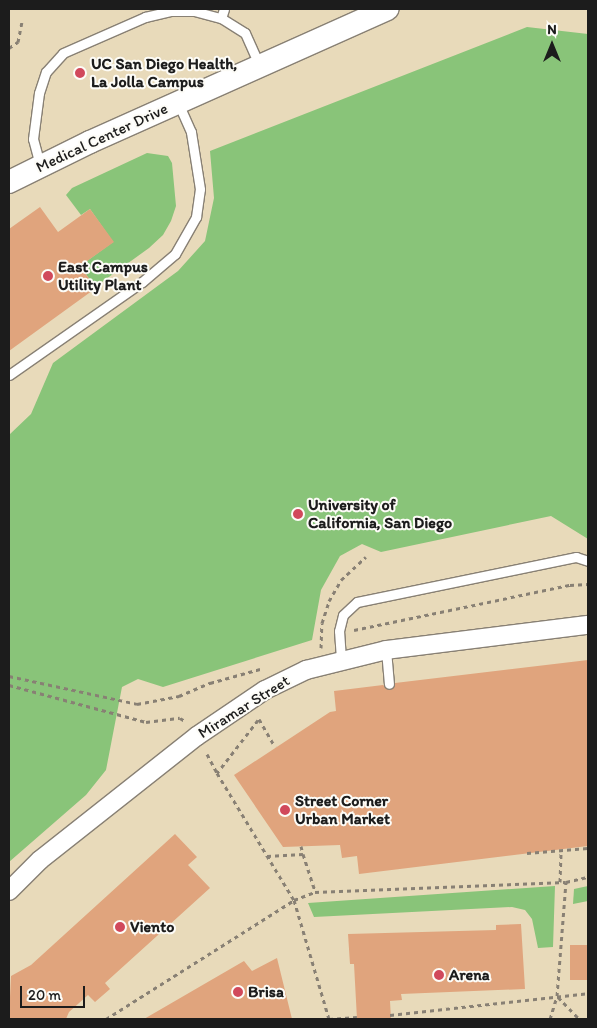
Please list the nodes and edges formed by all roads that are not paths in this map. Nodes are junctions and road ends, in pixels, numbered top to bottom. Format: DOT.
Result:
graph roads {
  1 [pos="388,9"];
  2 [pos="223,13"];
  3 [pos="260,66"];
  4 [pos="178,103"];
  5 [pos="40,166"];
  6 [pos="9,182"];
  7 [pos="9,375"];
  8 [pos="588,561"];
  9 [pos="588,625"];
  10 [pos="386,650"];
  11 [pos="341,659"];
  12 [pos="389,684"];
  13 [pos="9,891"];
  1 -- 3 [label="street, Medical Center Drive"];
  2 -- 3 [label="lane"];
  2 -- 5 [label="lane"];
  3 -- 4 [label="street, Medical Center Drive"];
  4 -- 5 [label="street, Medical Center Drive"];
  4 -- 7 [label="lane"];
  5 -- 6 [label="street, Medical Center Drive"];
  8 -- 11 [label="lane"];
  9 -- 10 [label="street, Miramar Street"];
  10 -- 11 [label="street, Miramar Street"];
  10 -- 12 [label="lane"];
  11 -- 13 [label="street, Miramar Street"];
}
